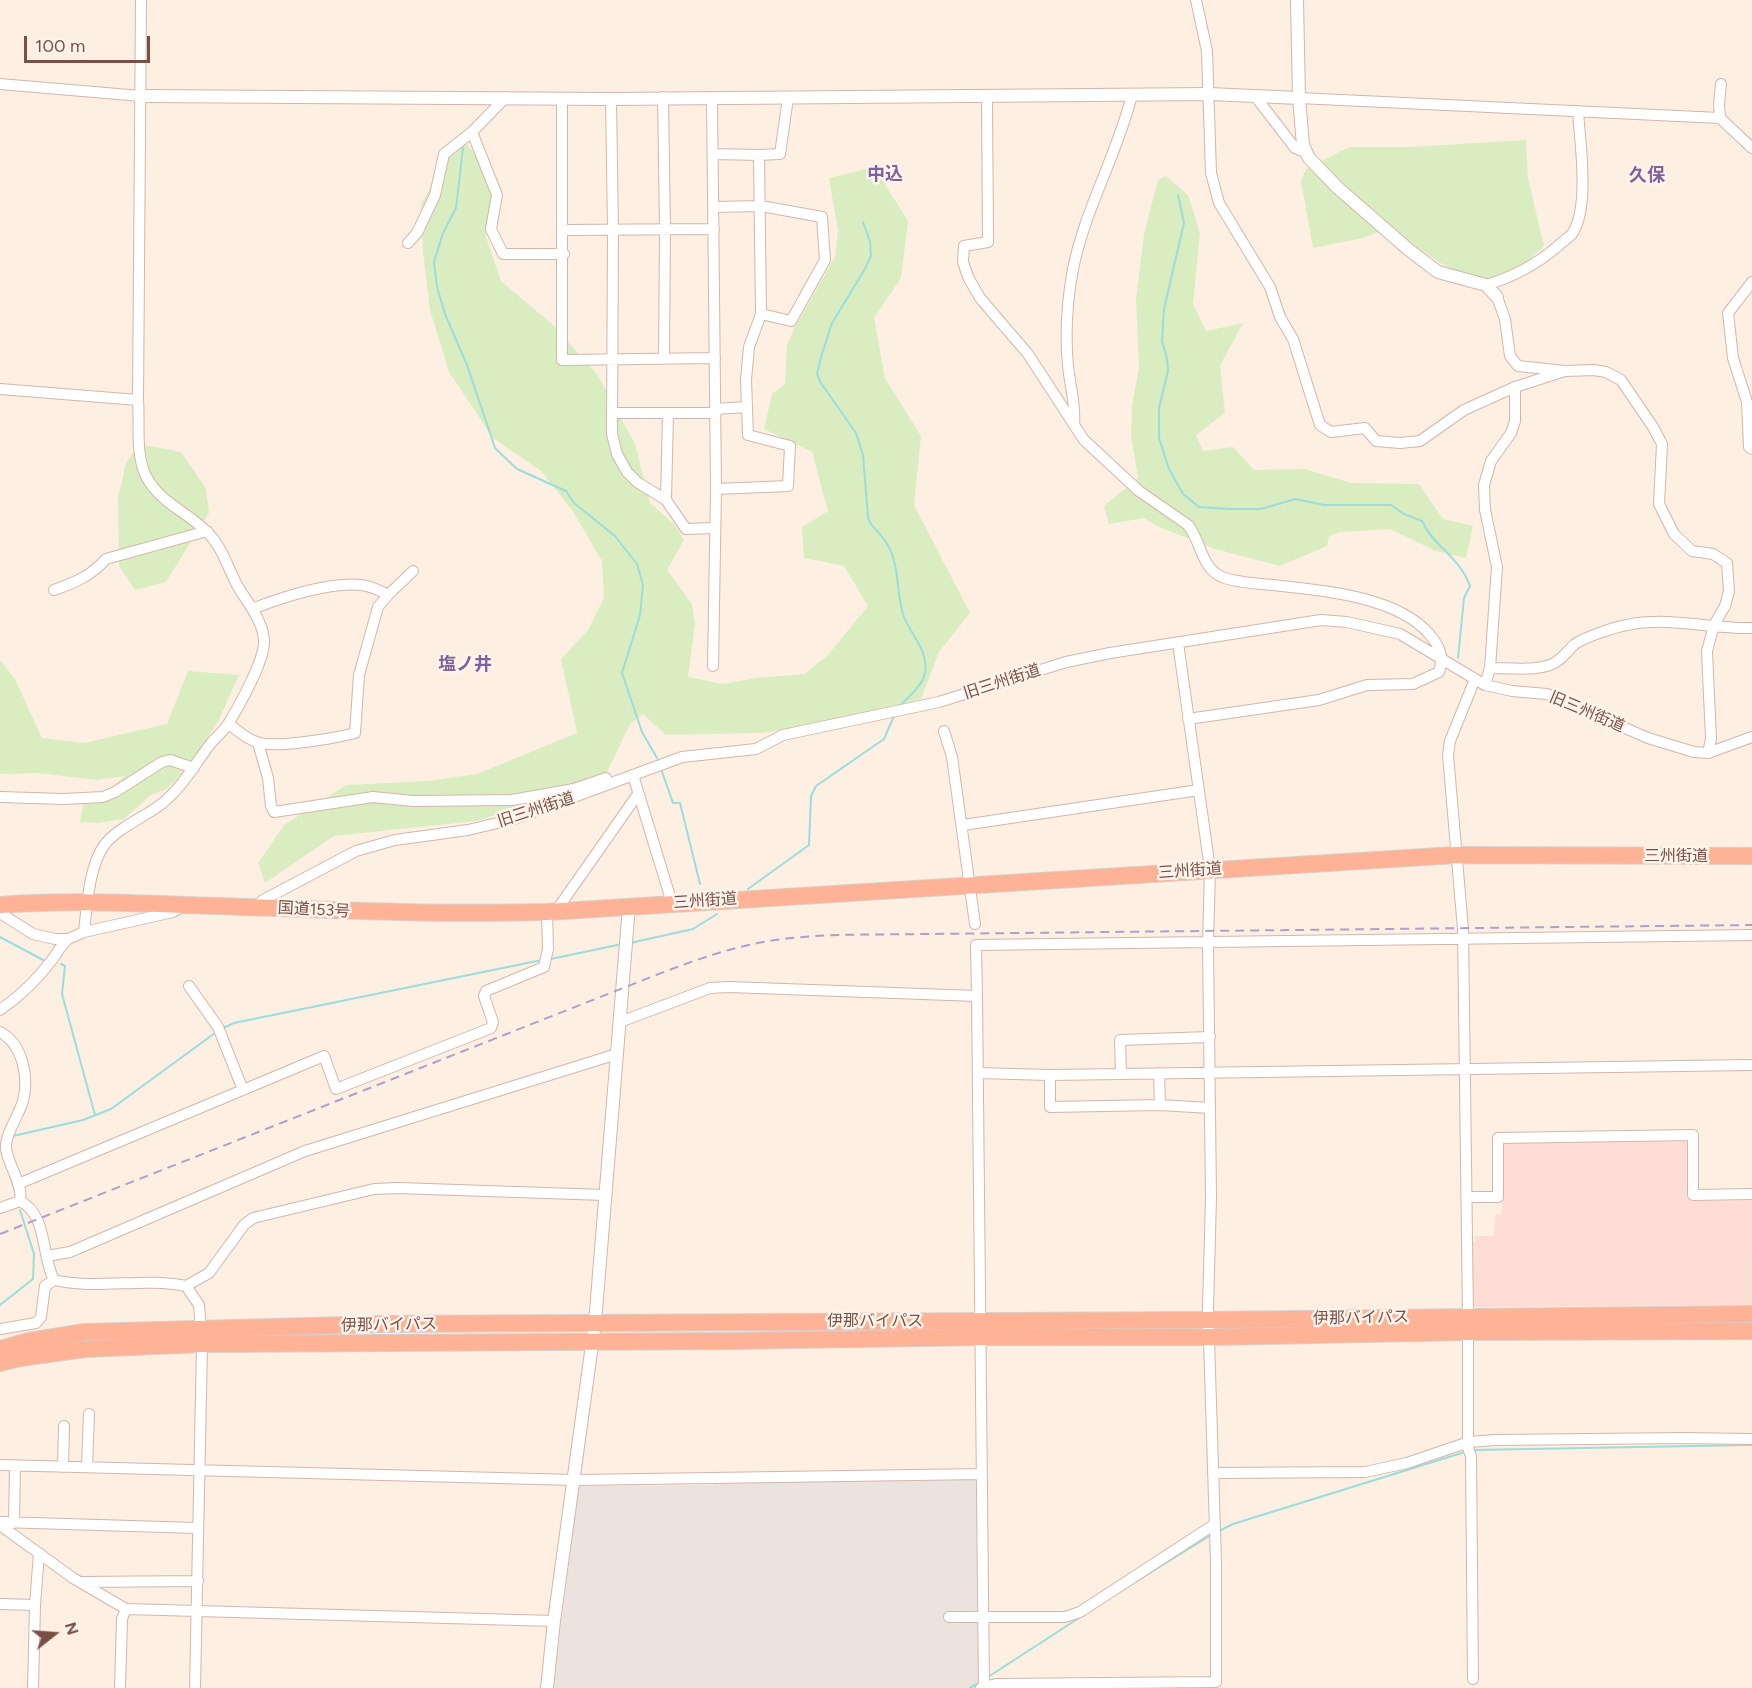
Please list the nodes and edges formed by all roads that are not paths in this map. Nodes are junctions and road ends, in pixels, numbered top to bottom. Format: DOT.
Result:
graph roads {
  1 [pos="141,0"];
  2 [pos="1196,0"];
  3 [pos="1297,0"];
  4 [pos="0,84"];
  5 [pos="1721,84"];
  6 [pos="1209,94"];
  7 [pos="1132,95"];
  8 [pos="141,96"];
  9 [pos="1255,96"];
  10 [pos="506,97"];
  11 [pos="663,97"];
  12 [pos="987,97"];
  13 [pos="712,98"];
  14 [pos="788,98"];
  15 [pos="1299,98"];
  16 [pos="562,99"];
  17 [pos="611,99"];
  18 [pos="1578,111"];
  19 [pos="1720,118"];
  20 [pos="472,132"];
  21 [pos="1752,148"];
  22 [pos="1307,153"];
  23 [pos="714,154"];
  24 [pos="759,155"];
  25 [pos="761,206"];
  26 [pos="714,207"];
  27 [pos="714,229"];
  28 [pos="564,230"];
  29 [pos="613,230"];
  30 [pos="665,230"];
  31 [pos="408,243"];
  32 [pos="564,254"];
  33 [pos="1752,282"];
  34 [pos="1486,285"];
  35 [pos="1497,297"];
  36 [pos="761,314"];
  37 [pos="664,358"];
  38 [pos="715,358"];
  39 [pos="614,359"];
  40 [pos="1565,371"];
  41 [pos="1515,387"];
  42 [pos="0,389"];
  43 [pos="138,400"];
  44 [pos="747,407"];
  45 [pos="716,411"];
  46 [pos="612,412"];
  47 [pos="668,413"];
  48 [pos="1074,425"];
  49 [pos="1752,449"];
  50 [pos="716,489"];
  51 [pos="666,500"];
  52 [pos="714,528"];
  53 [pos="207,531"];
  54 [pos="413,571"];
  55 [pos="54,590"];
  56 [pos="388,594"];
  57 [pos="252,609"];
  58 [pos="1714,625"];
  59 [pos="1752,628"];
  60 [pos="1178,643"];
  61 [pos="1443,660"];
  62 [pos="712,666"];
  63 [pos="1490,668"];
  64 [pos="1480,682"];
  65 [pos="1188,719"];
  66 [pos="229,724"];
  67 [pos="944,731"];
  68 [pos="1752,737"];
  69 [pos="258,743"];
  70 [pos="1708,753"];
  71 [pos="194,768"];
  72 [pos="633,775"];
  73 [pos="1199,790"];
  74 [pos="638,794"];
  75 [pos="0,797"];
  76 [pos="963,825"];
  77 [pos="1456,855"];
  78 [pos="1752,856"];
  79 [pos="1210,869"];
  80 [pos="970,885"];
  81 [pos="88,902"];
  82 [pos="672,903"];
  83 [pos="0,905"];
  84 [pos="185,905"];
  85 [pos="629,906"];
  86 [pos="255,907"];
  87 [pos="551,911"];
  88 [pos="0,913"];
  89 [pos="975,924"];
  90 [pos="84,932"];
  91 [pos="1752,935"];
  92 [pos="68,939"];
  93 [pos="1463,939"];
  94 [pos="1208,943"];
  95 [pos="189,986"];
  96 [pos="977,996"];
  97 [pos="0,1010"];
  98 [pos="620,1022"];
  99 [pos="0,1032"];
  100 [pos="1210,1037"];
  101 [pos="617,1053"];
  102 [pos="1752,1065"];
  103 [pos="1465,1069"];
  104 [pos="1210,1072"];
  105 [pos="978,1073"];
  106 [pos="1121,1073"];
  107 [pos="1159,1073"];
  108 [pos="1050,1074"];
  109 [pos="243,1090"];
  110 [pos="1160,1105"];
  111 [pos="1210,1108"];
  112 [pos="18,1184"];
  113 [pos="1752,1194"];
  114 [pos="605,1195"];
  115 [pos="1467,1197"];
  116 [pos="20,1201"];
  117 [pos="0,1208"];
  118 [pos="47,1256"];
  119 [pos="54,1280"];
  120 [pos="186,1286"];
  121 [pos="1752,1314"];
  122 [pos="1209,1320"];
  123 [pos="595,1323"];
  124 [pos="1468,1324"];
  125 [pos="0,1329"];
  126 [pos="981,1329"];
  127 [pos="1752,1331"];
  128 [pos="202,1337"];
  129 [pos="1210,1337"];
  130 [pos="593,1342"];
  131 [pos="0,1349"];
  132 [pos="0,1363"];
  133 [pos="89,1414"];
  134 [pos="64,1426"];
  135 [pos="1752,1439"];
  136 [pos="1469,1449"];
  137 [pos="0,1465"];
  138 [pos="15,1466"];
  139 [pos="63,1467"];
  140 [pos="87,1467"];
  141 [pos="199,1470"];
  142 [pos="1213,1473"];
  143 [pos="982,1474"];
  144 [pos="575,1480"];
  145 [pos="0,1523"];
  146 [pos="14,1523"];
  147 [pos="1215,1525"];
  148 [pos="197,1528"];
  149 [pos="39,1552"];
  150 [pos="198,1581"];
  151 [pos="81,1582"];
  152 [pos="0,1604"];
  153 [pos="35,1605"];
  154 [pos="126,1609"];
  155 [pos="197,1611"];
  156 [pos="949,1617"];
  157 [pos="983,1617"];
  158 [pos="554,1621"];
  159 [pos="1473,1679"];
  160 [pos="984,1684"];
  161 [pos="33,1688"];
  162 [pos="120,1688"];
  163 [pos="195,1688"];
  164 [pos="547,1688"];
  1 -- 8 [label="street"];
  2 -- 6 [label="street"];
  3 -- 15 [label="street"];
  4 -- 8 [label="street"];
  5 -- 19 [label="street"];
  6 -- 7 [label="street"];
  6 -- 9 [label="street"];
  6 -- 41 [label="street"];
  7 -- 12 [label="street"];
  7 -- 48 [label="street"];
  8 -- 10 [label="street"];
  8 -- 43 [label="street"];
  9 -- 15 [label="street"];
  9 -- 22 [label="street"];
  10 -- 16 [label="street"];
  10 -- 20 [label="street"];
  11 -- 13 [label="street"];
  11 -- 17 [label="street"];
  11 -- 30 [label="street"];
  12 -- 14 [label="street"];
  12 -- 48 [label="street"];
  13 -- 14 [label="street"];
  13 -- 23 [label="street"];
  14 -- 24 [label="street"];
  15 -- 18 [label="street"];
  15 -- 22 [label="street"];
  16 -- 17 [label="street"];
  16 -- 28 [label="street"];
  17 -- 29 [label="street"];
  18 -- 19 [label="street"];
  18 -- 34 [label="street"];
  19 -- 21 [label="street"];
  20 -- 31 [label="street"];
  20 -- 32 [label="street"];
  22 -- 34 [label="street"];
  23 -- 24 [label="street"];
  23 -- 26 [label="street"];
  24 -- 25 [label="street"];
  25 -- 26 [label="street"];
  25 -- 36 [label="street"];
  25 -- 36 [label="street"];
  26 -- 27 [label="street"];
  27 -- 30 [label="street"];
  27 -- 38 [label="street"];
  28 -- 29 [label="street"];
  28 -- 32 [label="street"];
  29 -- 30 [label="street"];
  29 -- 39 [label="street"];
  30 -- 37 [label="street"];
  32 -- 39 [label="street"];
  33 -- 49 [label="street"];
  34 -- 35 [label="street"];
  35 -- 40 [label="street"];
  36 -- 44 [label="street"];
  37 -- 38 [label="street"];
  37 -- 39 [label="street"];
  38 -- 45 [label="street"];
  39 -- 46 [label="street"];
  40 -- 41 [label="street"];
  40 -- 58 [label="street"];
  41 -- 63 [label="street"];
  42 -- 43 [label="street"];
  43 -- 53 [label="street"];
  44 -- 45 [label="street"];
  44 -- 50 [label="street"];
  45 -- 47 [label="street"];
  45 -- 50 [label="street"];
  46 -- 47 [label="street"];
  46 -- 51 [label="street"];
  47 -- 51 [label="street"];
  48 -- 61 [label="street"];
  50 -- 52 [label="street"];
  51 -- 52 [label="street"];
  52 -- 62 [label="street"];
  53 -- 55 [label="street"];
  53 -- 57 [label="street"];
  54 -- 56 [label="street"];
  56 -- 57 [label="street"];
  56 -- 69 [label="street"];
  57 -- 66 [label="street"];
  58 -- 59 [label="street"];
  58 -- 63 [label="street"];
  58 -- 70 [label="street"];
  60 -- 61 [label="street, 旧三州街道"];
  60 -- 65 [label="street"];
  60 -- 72 [label="street, 旧三州街道"];
  61 -- 64 [label="street, 旧三州街道"];
  61 -- 65 [label="street"];
  63 -- 64 [label="street"];
  64 -- 70 [label="street, 旧三州街道"];
  64 -- 77 [label="street"];
  65 -- 73 [label="street"];
  66 -- 69 [label="street"];
  66 -- 71 [label="street"];
  67 -- 76 [label="street"];
  68 -- 70 [label="street"];
  69 -- 72 [label="street"];
  71 -- 75 [label="street"];
  71 -- 81 [label="street"];
  72 -- 74 [label="street"];
  72 -- 86 [label="street, 旧三州街道"];
  73 -- 76 [label="street"];
  73 -- 79 [label="street"];
  74 -- 82 [label="street"];
  74 -- 87 [label="street"];
  76 -- 80 [label="street"];
  77 -- 78 [label="highway, 三州街道"];
  77 -- 79 [label="highway, 三州街道"];
  77 -- 93 [label="street"];
  79 -- 80 [label="highway, 三州街道"];
  79 -- 94 [label="street"];
  80 -- 82 [label="highway, 三州街道"];
  80 -- 89 [label="street"];
  81 -- 83 [label="highway, 国道153号"];
  81 -- 84 [label="highway, 国道153号"];
  81 -- 90 [label="street"];
  82 -- 85 [label="highway, 三州街道"];
  84 -- 86 [label="highway, 国道153号"];
  84 -- 90 [label="street"];
  85 -- 87 [label="highway, 国道153号"];
  85 -- 98 [label="street"];
  86 -- 87 [label="highway, 国道153号"];
  87 -- 109 [label="street"];
  88 -- 92 [label="street"];
  90 -- 92 [label="street"];
  91 -- 93 [label="street"];
  92 -- 97 [label="street"];
  93 -- 94 [label="street"];
  93 -- 103 [label="street"];
  94 -- 96 [label="street"];
  94 -- 100 [label="street"];
  95 -- 109 [label="street"];
  96 -- 98 [label="street"];
  96 -- 105 [label="street"];
  98 -- 101 [label="street"];
  99 -- 112 [label="street"];
  100 -- 104 [label="street"];
  100 -- 106 [label="street"];
  101 -- 114 [label="street"];
  101 -- 118 [label="street"];
  102 -- 103 [label="street"];
  103 -- 104 [label="street"];
  103 -- 115 [label="street"];
  104 -- 107 [label="street"];
  104 -- 111 [label="street"];
  105 -- 108 [label="street"];
  105 -- 126 [label="street"];
  106 -- 107 [label="street"];
  106 -- 108 [label="street"];
  107 -- 110 [label="street"];
  108 -- 110 [label="street"];
  109 -- 112 [label="street"];
  110 -- 111 [label="street"];
  111 -- 122 [label="street"];
  112 -- 116 [label="street"];
  113 -- 115 [label="street"];
  114 -- 120 [label="street"];
  114 -- 123 [label="street"];
  115 -- 124 [label="street"];
  116 -- 117 [label="street"];
  116 -- 118 [label="street"];
  118 -- 119 [label="street"];
  119 -- 120 [label="street"];
  119 -- 125 [label="street"];
  120 -- 128 [label="street"];
  121 -- 124 [label="highway, 伊那バイパス"];
  122 -- 124 [label="highway, 伊那バイパス"];
  122 -- 126 [label="highway, 伊那バイパス"];
  122 -- 129 [label="street"];
  123 -- 126 [label="highway, 伊那バイパス"];
  123 -- 128 [label="highway, 伊那バイパス"];
  123 -- 130 [label="street"];
  124 -- 127 [label="highway, 伊那バイパス"];
  124 -- 129 [label="highway, 伊那バイパス"];
  124 -- 136 [label="street"];
  126 -- 129 [label="highway, 伊那バイパス"];
  126 -- 130 [label="highway, 伊那バイパス"];
  126 -- 143 [label="street"];
  128 -- 130 [label="highway, 伊那バイパス"];
  128 -- 131 [label="highway, 伊那バイパス"];
  128 -- 132 [label="highway, 伊那バイパス"];
  128 -- 141 [label="street"];
  129 -- 142 [label="street"];
  130 -- 144 [label="street"];
  133 -- 140 [label="street"];
  134 -- 139 [label="street"];
  135 -- 136 [label="street"];
  136 -- 142 [label="street"];
  136 -- 159 [label="street"];
  137 -- 138 [label="street"];
  138 -- 139 [label="street"];
  138 -- 146 [label="street"];
  139 -- 140 [label="street"];
  140 -- 141 [label="street"];
  141 -- 144 [label="street"];
  141 -- 148 [label="street"];
  142 -- 147 [label="street"];
  143 -- 144 [label="street"];
  143 -- 157 [label="street"];
  144 -- 158 [label="street"];
  145 -- 146 [label="street"];
  145 -- 149 [label="street"];
  146 -- 148 [label="street"];
  147 -- 157 [label="street"];
  147 -- 160 [label="street"];
  148 -- 150 [label="street"];
  149 -- 151 [label="street"];
  149 -- 153 [label="street"];
  150 -- 151 [label="street"];
  150 -- 155 [label="street"];
  151 -- 154 [label="street"];
  152 -- 153 [label="street"];
  153 -- 161 [label="street"];
  154 -- 155 [label="street"];
  154 -- 162 [label="street"];
  155 -- 158 [label="street"];
  155 -- 163 [label="street"];
  156 -- 157 [label="street"];
  157 -- 160 [label="street"];
  158 -- 164 [label="street"];
}
